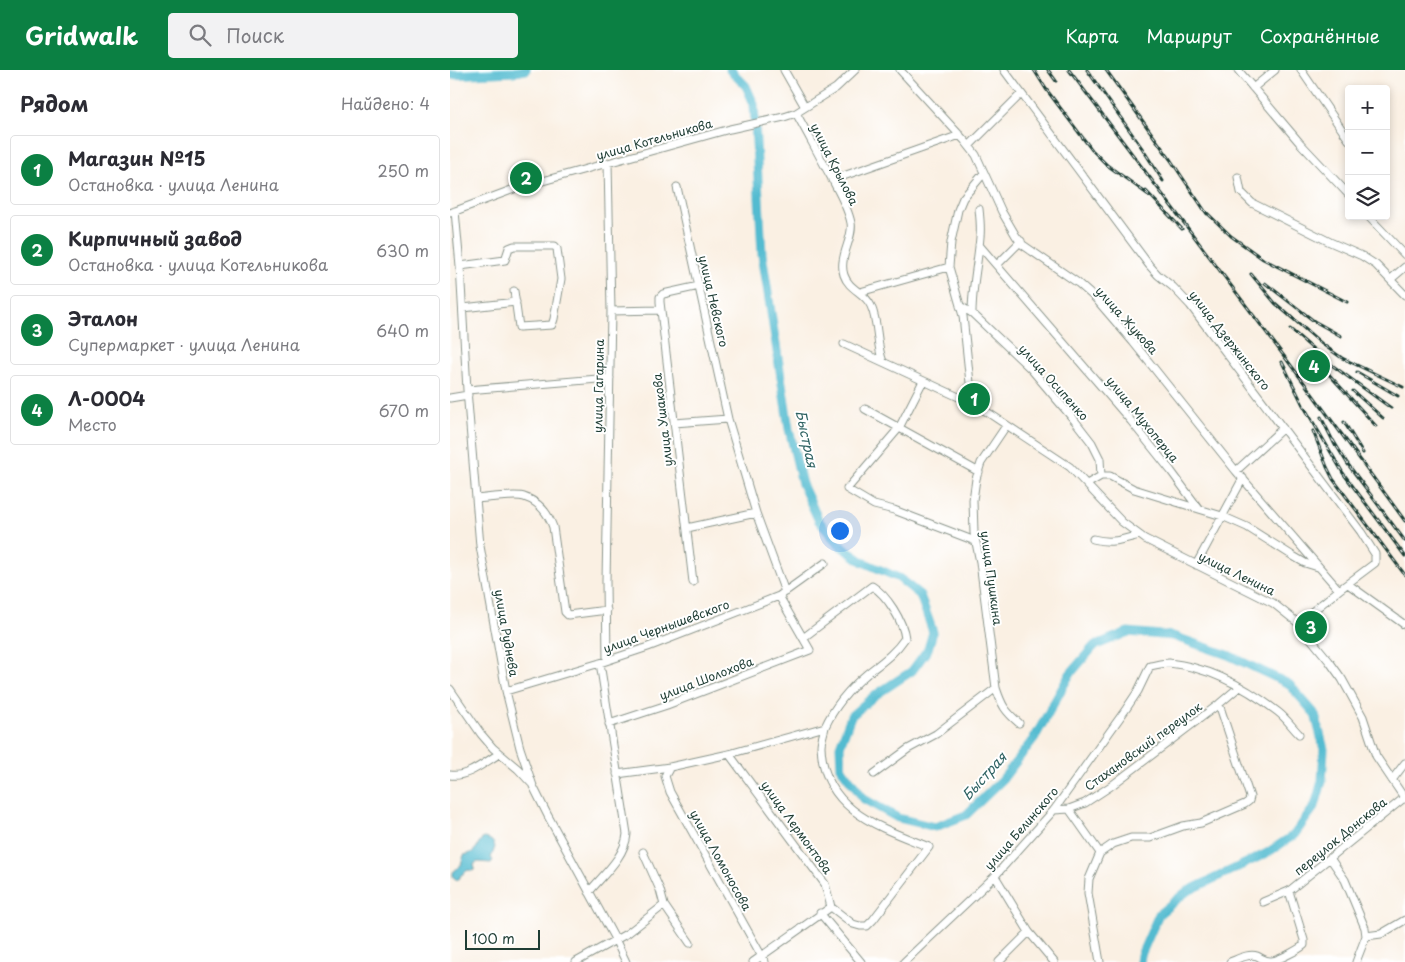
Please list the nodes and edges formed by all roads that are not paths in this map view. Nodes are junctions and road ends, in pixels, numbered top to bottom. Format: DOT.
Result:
graph roads {
  1 [pos="784,70"];
  2 [pos="855,70"];
  3 [pos="900,70"];
  4 [pos="1004,70"];
  5 [pos="1238,70"];
  6 [pos="1275,70"];
  7 [pos="1301,70"];
  8 [pos="1252,88"];
  9 [pos="1021,94"];
  10 [pos="805,107"];
  11 [pos="796,113"];
  12 [pos="1345,134"];
  13 [pos="960,135"];
  14 [pos="970,146"];
  15 [pos="608,163"];
  16 [pos="984,173"];
  17 [pos="1238,177"];
  18 [pos="832,180"];
  19 [pos="677,186"];
  20 [pos="1345,191"];
  21 [pos="979,209"];
  22 [pos="453,212"];
  23 [pos="1372,220"];
  24 [pos="1020,242"];
  25 [pos="979,244"];
  26 [pos="1405,255"];
  27 [pos="997,265"];
  28 [pos="460,266"];
  29 [pos="949,267"];
  30 [pos="1405,267"];
  31 [pos="1391,279"];
  32 [pos="699,286"];
  33 [pos="514,291"];
  34 [pos="860,292"];
  35 [pos="1405,295"];
  36 [pos="516,302"];
  37 [pos="960,306"];
  38 [pos="463,308"];
  39 [pos="660,310"];
  40 [pos="611,311"];
  41 [pos="972,313"];
  42 [pos="844,344"];
  43 [pos="883,362"];
  44 [pos="610,378"];
  45 [pos="923,381"];
  46 [pos="468,392"];
  47 [pos="450,398"];
  48 [pos="967,401"];
  49 [pos="865,409"];
  50 [pos="728,419"];
  51 [pos="674,423"];
  52 [pos="1006,426"];
  53 [pos="899,428"];
  54 [pos="1283,428"];
  55 [pos="1236,471"];
  56 [pos="979,472"];
  57 [pos="1102,476"];
  58 [pos="1243,478"];
  59 [pos="1087,484"];
  60 [pos="476,499"];
  61 [pos="1199,510"];
  62 [pos="756,512"];
  63 [pos="1222,516"];
  64 [pos="686,528"];
  65 [pos="1139,535"];
  66 [pos="1093,539"];
  67 [pos="975,541"];
  68 [pos="825,563"];
  69 [pos="1196,565"];
  70 [pos="1319,567"];
  71 [pos="693,582"];
  72 [pos="1348,584"];
  73 [pos="1339,590"];
  74 [pos="782,594"];
  75 [pos="606,610"];
  76 [pos="1298,623"];
  77 [pos="1405,626"];
  78 [pos="803,638"];
  79 [pos="810,650"];
  80 [pos="604,662"];
  81 [pos="1238,687"];
  82 [pos="996,688"];
  83 [pos="450,689"];
  84 [pos="506,691"];
  85 [pos="1219,704"];
  86 [pos="1019,723"];
  87 [pos="610,724"];
  88 [pos="825,727"];
  89 [pos="1299,734"];
  90 [pos="499,754"];
  91 [pos="729,754"];
  92 [pos="1405,763"];
  93 [pos="670,767"];
  94 [pos="450,774"];
  95 [pos="617,774"];
  96 [pos="874,774"];
  97 [pos="1392,780"];
  98 [pos="533,786"];
  99 [pos="1405,799"];
  100 [pos="1069,809"];
  101 [pos="1054,810"];
  102 [pos="643,852"];
  103 [pos="1100,853"];
  104 [pos="1330,858"];
  105 [pos="995,876"];
  106 [pos="1290,891"];
  107 [pos="589,892"];
  108 [pos="1263,902"];
  109 [pos="664,905"];
  110 [pos="831,907"];
  111 [pos="820,913"];
  112 [pos="1405,920"];
  113 [pos="1029,932"];
  114 [pos="1366,936"];
  115 [pos="615,939"];
  116 [pos="690,943"];
  117 [pos="764,959"];
  118 [pos="1002,961"];
  119 [pos="576,962"];
  120 [pos="626,962"];
  121 [pos="753,962"];
  122 [pos="861,962"];
  123 [pos="904,962"];
  124 [pos="1054,962"];
  125 [pos="1100,962"];
  126 [pos="1230,962"];
  127 [pos="1356,962"];
  1 -- 10 [label="street"];
  2 -- 10 [label="street, улица Котельникова"];
  3 -- 13 [label="street, улица Жукова"];
  4 -- 9 [label="street, улица Дзержинского"];
  5 -- 8 [label="street"];
  6 -- 8 [label="street"];
  7 -- 12 [label="street"];
  8 -- 20 [label="street"];
  9 -- 14 [label="street"];
  9 -- 54 [label="street, улица Дзержинского"];
  10 -- 11 [label="street, улица Котельникова"];
  11 -- 15 [label="street, улица Котельникова"];
  11 -- 18 [label="street, улица Крылова"];
  13 -- 14 [label="street, улица Жукова"];
  13 -- 18 [label="street"];
  14 -- 16 [label="street, улица Жукова"];
  15 -- 22 [label="street, улица Котельникова"];
  15 -- 40 [label="street, улица Гагарина"];
  16 -- 24 [label="street, улица Жукова"];
  16 -- 29 [label="street"];
  17 -- 31 [label="street"];
  18 -- 34 [label="street, улица Крылова"];
  19 -- 32 [label="street, улица Невского"];
  21 -- 25 [label="street"];
  22 -- 28 [label="street, улица Руднева"];
  23 -- 26 [label="street"];
  24 -- 27 [label="street"];
  24 -- 55 [label="street, улица Жукова"];
  25 -- 27 [label="street, улица Мухоперца"];
  25 -- 41 [label="street"];
  27 -- 61 [label="street, улица Мухоперца"];
  28 -- 36 [label="street"];
  28 -- 38 [label="street, улица Руднева"];
  29 -- 34 [label="street"];
  29 -- 37 [label="street"];
  30 -- 31 [label="street"];
  31 -- 35 [label="street"];
  32 -- 39 [label="street"];
  32 -- 50 [label="street, улица Невского"];
  33 -- 36 [label="street"];
  34 -- 43 [label="street, улица Крылова"];
  36 -- 38 [label="street"];
  37 -- 41 [label="street, улица Осипенко"];
  37 -- 48 [label="street"];
  38 -- 46 [label="street, улица Руднева"];
  39 -- 40 [label="street"];
  39 -- 51 [label="street, улица Ушакова"];
  40 -- 44 [label="street, улица Гагарина"];
  41 -- 57 [label="street, улица Осипенко"];
  42 -- 43 [label="street, улица Ленина"];
  43 -- 45 [label="street, улица Ленина"];
  44 -- 46 [label="street"];
  44 -- 75 [label="street, улица Гагарина"];
  45 -- 48 [label="street, улица Ленина"];
  45 -- 53 [label="street"];
  46 -- 47 [label="street"];
  46 -- 60 [label="street, улица Руднева"];
  48 -- 52 [label="street, улица Ленина"];
  49 -- 53 [label="street"];
  50 -- 51 [label="street"];
  50 -- 62 [label="street, улица Невского"];
  51 -- 64 [label="street, улица Ушакова"];
  52 -- 56 [label="street, улица Пушкина"];
  52 -- 59 [label="street, улица Ленина"];
  53 -- 56 [label="street"];
  53 -- 67 [label="street"];
  54 -- 55 [label="street"];
  54 -- 72 [label="street, улица Дзержинского"];
  55 -- 58 [label="street, улица Жукова"];
  56 -- 67 [label="street, улица Пушкина"];
  57 -- 59 [label="street"];
  57 -- 61 [label="street"];
  58 -- 63 [label="street"];
  58 -- 70 [label="street, улица Жукова"];
  59 -- 65 [label="street, улица Ленина"];
  60 -- 75 [label="street"];
  60 -- 84 [label="street, улица Руднева"];
  61 -- 63 [label="street"];
  62 -- 64 [label="street"];
  62 -- 74 [label="street, улица Невского"];
  63 -- 69 [label="street"];
  63 -- 70 [label="street"];
  64 -- 71 [label="street, улица Ушакова"];
  65 -- 66 [label="street"];
  65 -- 69 [label="street, улица Ленина"];
  67 -- 82 [label="street, улица Пушкина"];
  68 -- 74 [label="street, улица Чернышевского"];
  69 -- 76 [label="street, улица Ленина"];
  70 -- 73 [label="street, улица Жукова"];
  72 -- 73 [label="street"];
  72 -- 77 [label="street"];
  73 -- 76 [label="street"];
  74 -- 78 [label="street, улица Невского"];
  74 -- 80 [label="street, улица Чернышевского"];
  75 -- 80 [label="street, улица Гагарина"];
  76 -- 97 [label="street, улица Ленина"];
  78 -- 79 [label="street, улица Невского"];
  78 -- 88 [label="street"];
  79 -- 87 [label="street, улица Шолохова"];
  80 -- 84 [label="street, улица Чернышевского"];
  80 -- 87 [label="street, улица Гагарина"];
  81 -- 85 [label="street, Стахановский переулок"];
  81 -- 89 [label="street"];
  81 -- 101 [label="street, улица Белинского"];
  82 -- 86 [label="street, улица Пушкина"];
  82 -- 96 [label="street"];
  83 -- 90 [label="street"];
  84 -- 98 [label="street, улица Руднева"];
  85 -- 100 [label="street, Стахановский переулок"];
  85 -- 103 [label="street"];
  87 -- 95 [label="street, улица Гагарина"];
  88 -- 91 [label="street"];
  88 -- 110 [label="street"];
  90 -- 94 [label="street"];
  90 -- 98 [label="street"];
  91 -- 93 [label="street"];
  91 -- 110 [label="street, улица Лермонтова"];
  92 -- 97 [label="street"];
  93 -- 95 [label="street"];
  93 -- 117 [label="street, улица Ломоносова"];
  95 -- 107 [label="street, улица Гагарина"];
  97 -- 99 [label="street, улица Ленина"];
  98 -- 107 [label="street, улица Руднева"];
  99 -- 104 [label="street, переулок Донскова"];
  100 -- 101 [label="street, Стахановский переулок"];
  100 -- 103 [label="street"];
  101 -- 105 [label="street, улица Белинского"];
  102 -- 109 [label="street"];
  103 -- 125 [label="street"];
  104 -- 106 [label="street, переулок Донскова"];
  104 -- 114 [label="street"];
  105 -- 113 [label="street"];
  105 -- 123 [label="street, улица Белинского"];
  106 -- 108 [label="street, переулок Донскова"];
  106 -- 126 [label="street, переулок Донскова"];
  107 -- 115 [label="street, улица Руднева"];
  109 -- 115 [label="street"];
  109 -- 116 [label="street"];
  110 -- 111 [label="street"];
  111 -- 117 [label="street"];
  111 -- 122 [label="street"];
  112 -- 114 [label="street"];
  113 -- 118 [label="street"];
  113 -- 124 [label="street"];
  114 -- 127 [label="street"];
  115 -- 119 [label="street"];
  115 -- 120 [label="street, улица Руднева"];
  117 -- 121 [label="street"];
}
